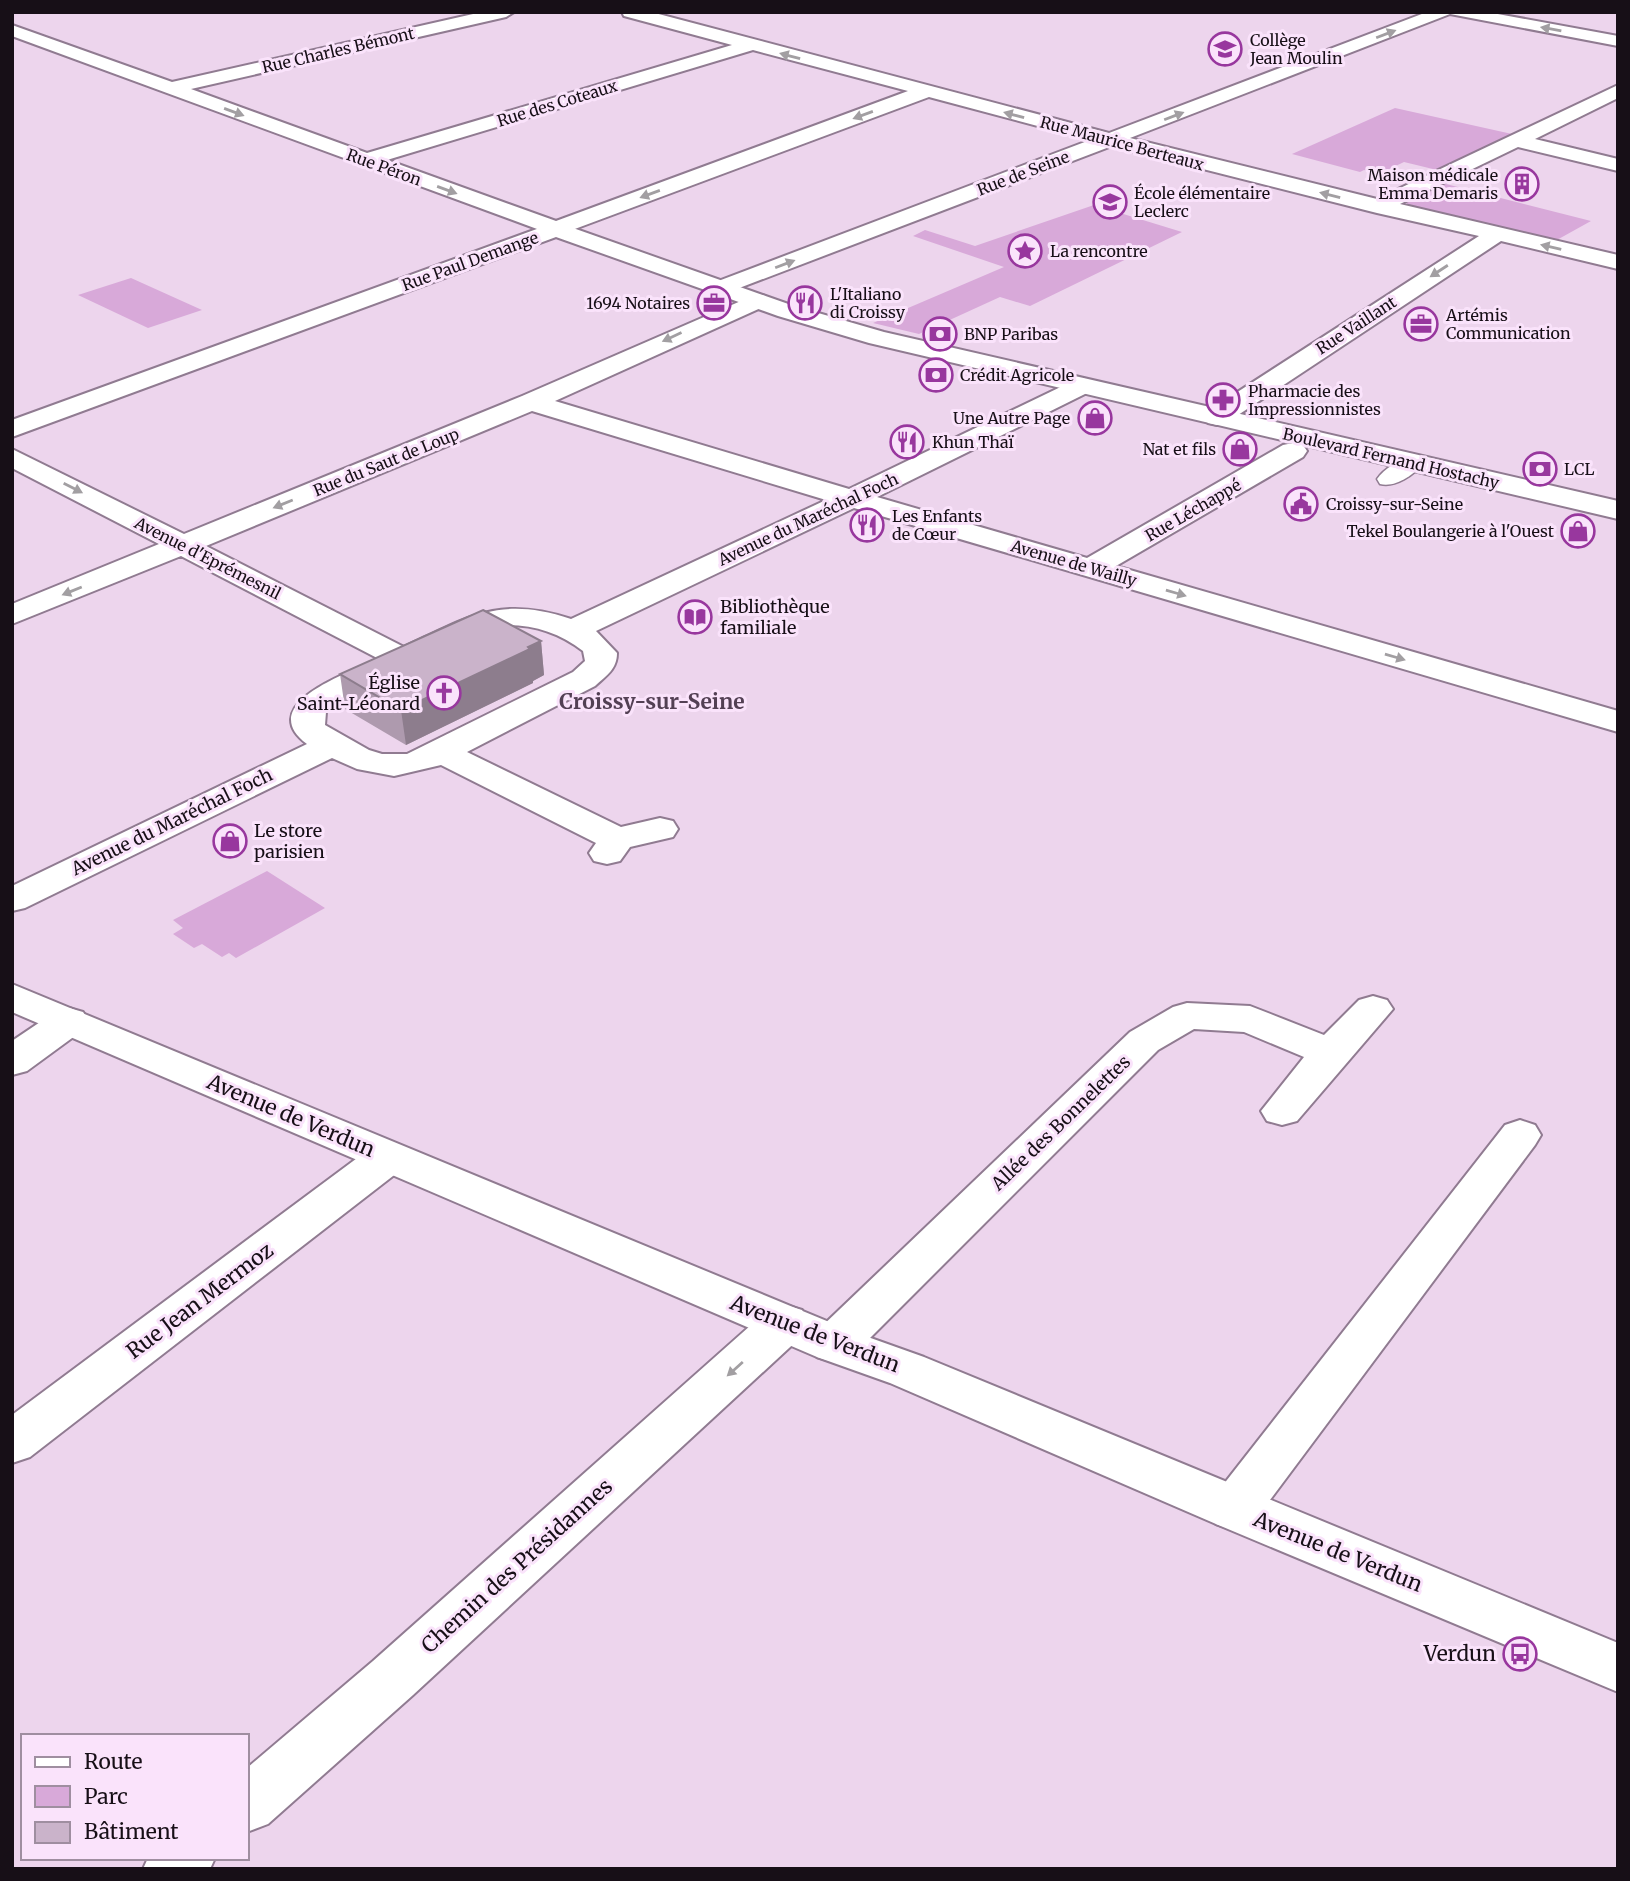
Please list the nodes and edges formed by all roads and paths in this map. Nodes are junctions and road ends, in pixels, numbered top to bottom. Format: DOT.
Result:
graph roads {
  1 [pos="506,12"];
  2 [pos="630,12"];
  3 [pos="1443,12"];
  4 [pos="1457,12"];
  5 [pos="12,30"];
  6 [pos="1618,41"];
  7 [pos="750,45"];
  8 [pos="66,50"];
  9 [pos="26,58"];
  10 [pos="170,88"];
  11 [pos="927,92"];
  12 [pos="1617,92"];
  13 [pos="1110,140"];
  14 [pos="1515,140"];
  15 [pos="365,160"];
  16 [pos="1618,165"];
  17 [pos="1377,207"];
  18 [pos="556,229"];
  19 [pos="1496,234"];
  20 [pos="1618,262"];
  21 [pos="721,288"];
  22 [pos="757,301"];
  23 [pos="1082,386"];
  24 [pos="531,402"];
  25 [pos="1217,417"];
  26 [pos="12,429"];
  27 [pos="1293,451"];
  28 [pos="12,457"];
  29 [pos="1412,463"];
  30 [pos="1388,479"];
  31 [pos="852,499"];
  32 [pos="1618,510"];
  33 [pos="184,545"];
  34 [pos="1093,568"];
  35 [pos="12,615"];
  36 [pos="570,631"];
  37 [pos="403,659"];
  38 [pos="1618,722"];
  39 [pos="332,745"];
  40 [pos="441,752"];
  41 [pos="660,830"];
  42 [pos="12,900"];
  43 [pos="12,997"];
  44 [pos="1373,1009"];
  45 [pos="69,1021"];
  46 [pos="1330,1053"];
  47 [pos="12,1061"];
  48 [pos="1282,1111"];
  49 [pos="1520,1135"];
  50 [pos="387,1158"];
  51 [pos="785,1323"];
  52 [pos="834,1344"];
  53 [pos="12,1443"];
  54 [pos="1234,1509"];
  55 [pos="1618,1668"];
  56 [pos="248,1804"];
  1 -- 10 [label="street, Rue Charles Bémont"];
  2 -- 7 [label="street, Rue Maurice Berteaux"];
  13 -- 3 [label="street, Rue de Seine, one-way"];
  6 -- 4 [label="street, one-way"];
  5 -- 8 [label="street, Rue Péron"];
  11 -- 7 [label="street, Rue Maurice Berteaux, one-way"];
  7 -- 15 [label="street, Rue des Coteaux"];
  8 -- 9 [label="street"];
  8 -- 10 [label="street, Rue Péron"];
  10 -- 15 [label="street, Rue Péron, one-way"];
  13 -- 11 [label="street, Rue Maurice Berteaux, one-way"];
  11 -- 18 [label="street, Rue Paul Demange, one-way"];
  12 -- 14 [label="street"];
  17 -- 13 [label="street, Rue Maurice Berteaux, one-way"];
  21 -- 13 [label="street, Rue de Seine, one-way"];
  14 -- 16 [label="street"];
  14 -- 17 [label="street"];
  15 -- 18 [label="street, Rue Péron, one-way"];
  17 -- 19 [label="street, Rue Maurice Berteaux"];
  18 -- 21 [label="street, Rue Péron"];
  18 -- 26 [label="street, Rue Paul Demange"];
  20 -- 19 [label="street, Rue Maurice Berteaux, one-way"];
  19 -- 25 [label="street, Rue Vaillant, one-way"];
  21 -- 22 [label="street, Rue Péron"];
  22 -- 23 [label="street, Boulevard Fernand Hostachy"];
  22 -- 24 [label="street, Rue du Saut de Loup, one-way"];
  23 -- 25 [label="street, Boulevard Fernand Hostachy"];
  23 -- 31 [label="street, Avenue du Maréchal Foch"];
  24 -- 31 [label="street, Avenue de Wailly"];
  24 -- 33 [label="street, Rue du Saut de Loup, one-way"];
  25 -- 29 [label="street, Boulevard Fernand Hostachy"];
  27 -- 34 [label="street, Rue Léchappé"];
  28 -- 33 [label="street, Avenue d'Eprémesnil, one-way"];
  29 -- 30 [label="street"];
  29 -- 32 [label="street, Boulevard Fernand Hostachy"];
  31 -- 34 [label="street, Avenue de Wailly"];
  31 -- 36 [label="street, Avenue du Maréchal Foch"];
  33 -- 35 [label="street, Rue du Saut de Loup, one-way"];
  33 -- 37 [label="street, Avenue d'Eprémesnil"];
  34 -- 38 [label="street, Avenue de Wailly, one-way"];
  36 -- 37 [label="street"];
  36 -- 40 [label="street"];
  37 -- 39 [label="street"];
  39 -- 40 [label="street"];
  39 -- 42 [label="street, Avenue du Maréchal Foch"];
  40 -- 41 [label="street"];
  43 -- 45 [label="street, Avenue de Verdun"];
  44 -- 46 [label="street"];
  45 -- 47 [label="street"];
  45 -- 50 [label="street, Avenue de Verdun"];
  46 -- 48 [label="street"];
  46 -- 52 [label="street, Allée des Bonnelettes"];
  49 -- 54 [label="street"];
  50 -- 51 [label="street, Avenue de Verdun"];
  50 -- 53 [label="street, Rue Jean Mermoz"];
  51 -- 52 [label="street, Avenue de Verdun"];
  51 -- 56 [label="street, Chemin des Présidannes, one-way"];
  52 -- 54 [label="street, Avenue de Verdun"];
  54 -- 55 [label="street, Avenue de Verdun"];
}
